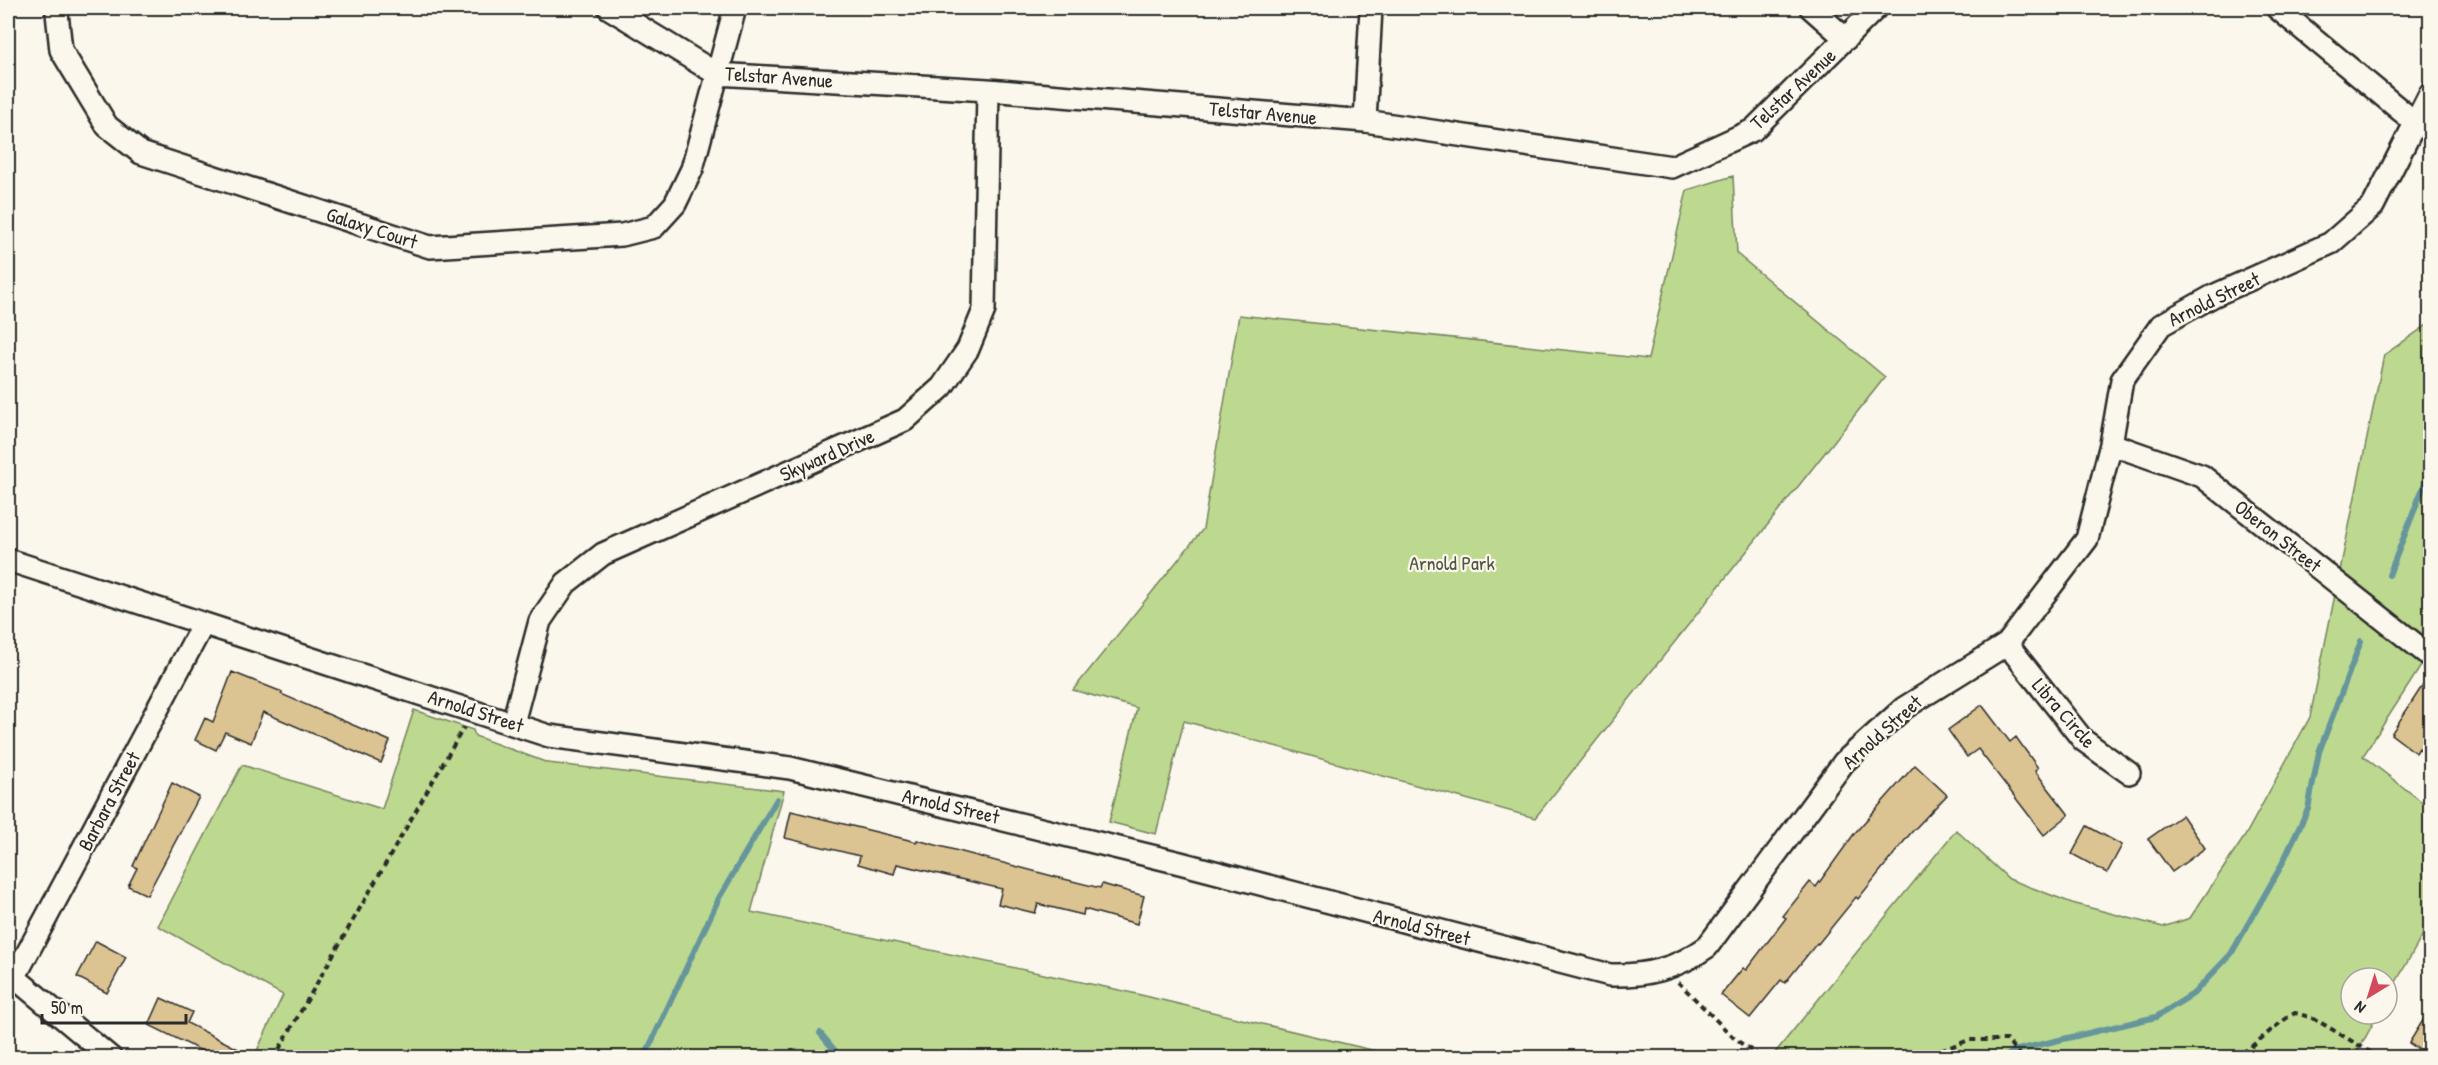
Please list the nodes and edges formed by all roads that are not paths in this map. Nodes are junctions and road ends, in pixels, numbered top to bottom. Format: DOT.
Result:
graph roads {
  1 [pos="59,8"];
  2 [pos="609,8"];
  3 [pos="735,8"];
  4 [pos="1371,8"];
  5 [pos="1811,8"];
  6 [pos="1876,8"];
  7 [pos="2277,8"];
  8 [pos="1846,39"];
  9 [pos="717,74"];
  10 [pos="988,90"];
  11 [pos="2430,94"];
  12 [pos="1365,122"];
  13 [pos="2423,125"];
  14 [pos="2111,444"];
  15 [pos="8,560"];
  16 [pos="203,624"];
  17 [pos="2007,644"];
  18 [pos="2430,656"];
  19 [pos="513,723"];
  20 [pos="2129,773"];
  21 [pos="11,975"];
  22 [pos="111,1058"];
  1 -- 9 [label="street, Galaxy Court"];
  2 -- 9 [label="street, Telstar Avenue"];
  3 -- 9 [label="street, Galaxy Court"];
  4 -- 12 [label="street"];
  5 -- 8 [label="street"];
  6 -- 8 [label="street, Telstar Avenue"];
  7 -- 13 [label="street"];
  8 -- 12 [label="street, Telstar Avenue"];
  9 -- 10 [label="street, Telstar Avenue"];
  10 -- 12 [label="street, Telstar Avenue"];
  10 -- 19 [label="street, Skyward Drive"];
  11 -- 13 [label="street, Arnold Street"];
  13 -- 14 [label="street, Arnold Street"];
  14 -- 17 [label="street, Arnold Street"];
  14 -- 18 [label="street, Oberon Street"];
  15 -- 16 [label="street, Arnold Street"];
  16 -- 19 [label="street, Arnold Street"];
  16 -- 21 [label="street, Barbara Street"];
  17 -- 19 [label="street, Arnold Street"];
  17 -- 20 [label="street, Libra Circle"];
  21 -- 22 [label="street"];
}
